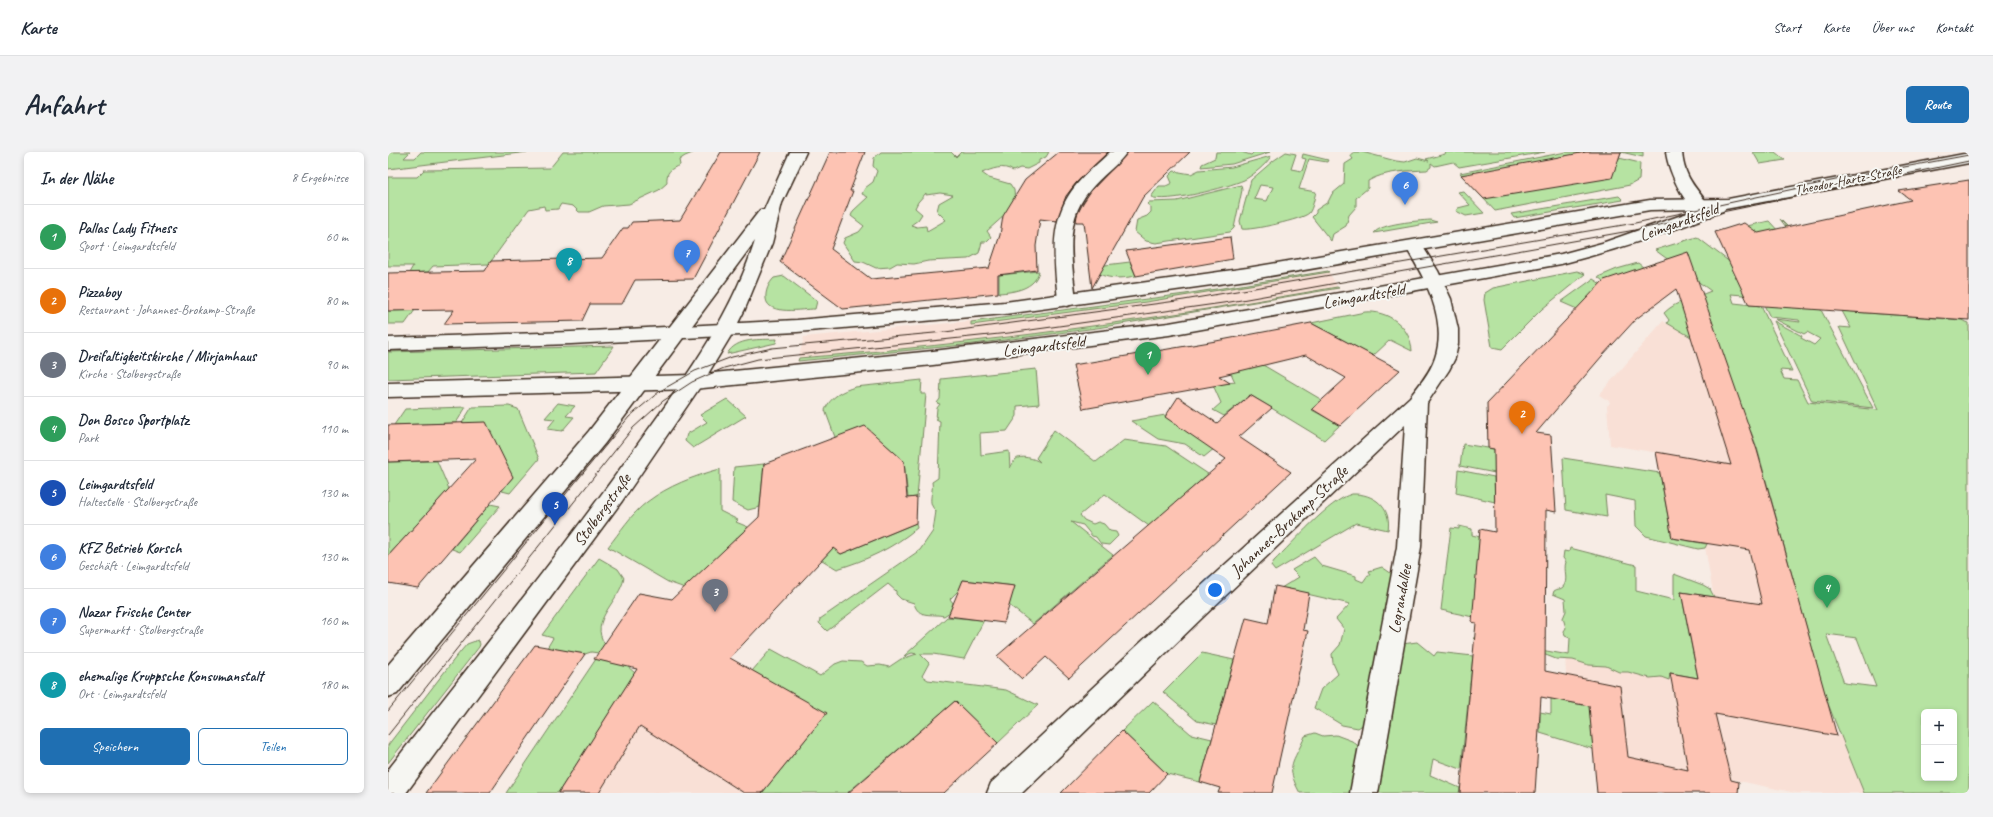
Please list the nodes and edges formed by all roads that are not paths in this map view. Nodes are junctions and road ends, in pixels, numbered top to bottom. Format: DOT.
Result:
graph roads {
  1 [pos="798,152"];
  2 [pos="1119,152"];
  3 [pos="1674,152"];
  4 [pos="1969,158"];
  5 [pos="774,203"];
  6 [pos="1728,204"];
  7 [pos="1702,208"];
  8 [pos="1414,246"];
  9 [pos="1436,283"];
  10 [pos="1067,300"];
  11 [pos="726,329"];
  12 [pos="677,332"];
  13 [pos="388,344"];
  14 [pos="693,382"];
  15 [pos="639,384"];
  16 [pos="388,390"];
  17 [pos="1417,402"];
  18 [pos="388,685"];
  19 [pos="388,793"];
  20 [pos="1001,793"];
  21 [pos="1364,793"];
  1 -- 5 [label="main road, Stolbergstraße"];
  2 -- 10 [label="main road"];
  3 -- 7 [label="main road"];
  4 -- 6 [label="main road, Theodor-Hartz-Straße"];
  5 -- 11 [label="main road, Stolbergstraße"];
  5 -- 12 [label="main road, Stolbergstraße"];
  6 -- 7 [label="main road, Leimgardtsfeld"];
  7 -- 8 [label="main road, Leimgardtsfeld"];
  7 -- 9 [label="main road, Leimgardtsfeld"];
  8 -- 9 [label="main road, Johannes-Brokamp-Straße"];
  8 -- 10 [label="main road, Leimgardtsfeld"];
  9 -- 14 [label="main road, Leimgardtsfeld"];
  9 -- 17 [label="main road, Johannes-Brokamp-Straße"];
  10 -- 11 [label="main road, Leimgardtsfeld"];
  11 -- 12 [label="main road, Leimgardtsfeld"];
  11 -- 14 [label="main road, Stolbergstraße"];
  12 -- 13 [label="main road, Leimgardtsfeld"];
  12 -- 15 [label="main road, Stolbergstraße"];
  14 -- 15 [label="main road, Leimgardtsfeld"];
  14 -- 19 [label="main road, Stolbergstraße"];
  15 -- 16 [label="main road, Leimgardtsfeld"];
  15 -- 18 [label="main road, Stolbergstraße"];
  17 -- 20 [label="main road, Johannes-Brokamp-Straße"];
  17 -- 21 [label="main road, Legrandallee"];
}
